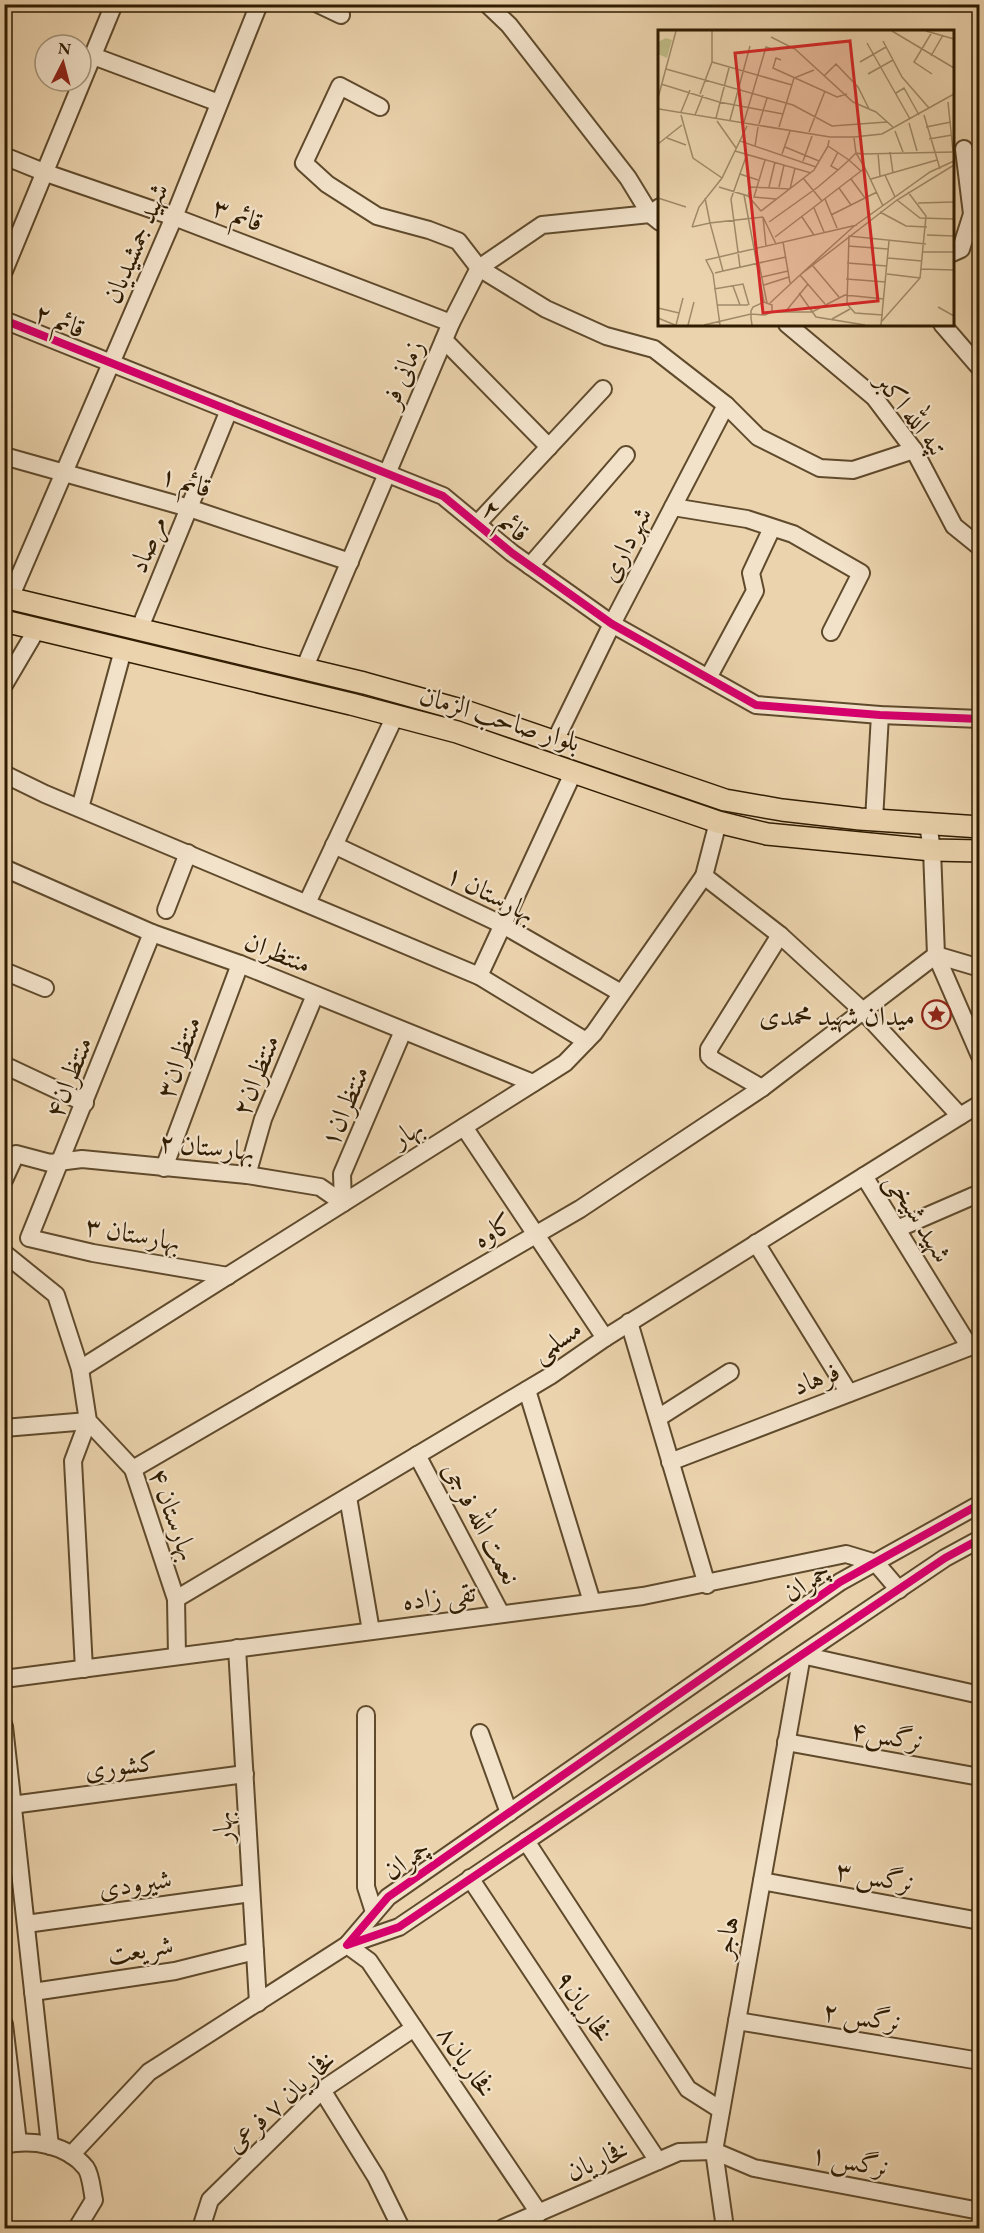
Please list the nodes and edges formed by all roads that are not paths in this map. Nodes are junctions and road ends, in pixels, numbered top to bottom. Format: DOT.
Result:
graph roads {
  1 [pos="114,4"];
  2 [pos="259,4"];
  3 [pos="318,4"];
  4 [pos="487,4"];
  5 [pos="341,15"];
  6 [pos="93,56"];
  7 [pos="78,93"];
  8 [pos="219,104"];
  9 [pos="380,107"];
  10 [pos="964,149"];
  11 [pos="4,156"];
  12 [pos="46,173"];
  13 [pos="657,215"];
  14 [pos="174,217"];
  15 [pos="954,253"];
  16 [pos="479,268"];
  17 [pos="4,271"];
  18 [pos="4,320"];
  19 [pos="451,324"];
  20 [pos="789,326"];
  21 [pos="944,326"];
  22 [pos="444,340"];
  23 [pos="111,364"];
  24 [pos="980,368"];
  25 [pos="603,389"];
  26 [pos="726,405"];
  27 [pos="229,410"];
  28 [pos="549,447"];
  29 [pos="914,450"];
  30 [pos="626,455"];
  31 [pos="4,456"];
  32 [pos="64,471"];
  33 [pos="388,473"];
  34 [pos="673,507"];
  35 [pos="189,508"];
  36 [pos="477,524"];
  37 [pos="772,528"];
  38 [pos="980,547"];
  39 [pos="350,562"];
  40 [pos="530,566"];
  41 [pos="7,598"];
  42 [pos="43,606"];
  43 [pos="4,621"];
  44 [pos="612,624"];
  45 [pos="37,629"];
  46 [pos="140,630"];
  47 [pos="831,632"];
  48 [pos="123,650"];
  49 [pos="304,669"];
  50 [pos="708,678"];
  51 [pos="4,685"];
  52 [pos="880,715"];
  53 [pos="395,716"];
  54 [pos="980,719"];
  55 [pos="555,741"];
  56 [pos="574,771"];
  57 [pos="4,774"];
  58 [pos="80,808"];
  59 [pos="874,820"];
  60 [pos="718,822"];
  61 [pos="928,824"];
  62 [pos="980,827"];
  63 [pos="334,845"];
  64 [pos="932,850"];
  65 [pos="980,851"];
  66 [pos="188,853"];
  67 [pos="6,872"];
  68 [pos="704,876"];
  69 [pos="307,903"];
  70 [pos="166,910"];
  71 [pos="502,925"];
  72 [pos="152,933"];
  73 [pos="780,935"];
  74 [pos="936,955"];
  75 [pos="240,964"];
  76 [pos="980,968"];
  77 [pos="4,971"];
  78 [pos="479,976"];
  79 [pos="45,988"];
  80 [pos="621,993"];
  81 [pos="315,995"];
  82 [pos="864,1012"];
  83 [pos="404,1031"];
  84 [pos="586,1041"];
  85 [pos="980,1056"];
  86 [pos="4,1065"];
  87 [pos="532,1083"];
  88 [pos="762,1088"];
  89 [pos="85,1103"];
  90 [pos="980,1104"];
  91 [pos="960,1116"];
  92 [pos="464,1127"];
  93 [pos="61,1161"];
  94 [pos="164,1168"];
  95 [pos="247,1175"];
  96 [pos="864,1176"];
  97 [pos="4,1180"];
  98 [pos="980,1193"];
  99 [pos="343,1203"];
  100 [pos="897,1229"];
  101 [pos="536,1234"];
  102 [pos="29,1238"];
  103 [pos="756,1244"];
  104 [pos="4,1253"];
  105 [pos="228,1276"];
  106 [pos="629,1323"];
  107 [pos="605,1338"];
  108 [pos="974,1345"];
  109 [pos="80,1369"];
  110 [pos="730,1372"];
  111 [pos="526,1390"];
  112 [pos="849,1393"];
  113 [pos="658,1418"];
  114 [pos="88,1421"];
  115 [pos="4,1428"];
  116 [pos="417,1455"];
  117 [pos="670,1462"];
  118 [pos="133,1469"];
  119 [pos="348,1497"];
  120 [pos="980,1504"];
  121 [pos="980,1539"];
  122 [pos="876,1563"];
  123 [pos="707,1585"];
  124 [pos="899,1590"];
  125 [pos="176,1599"];
  126 [pos="592,1602"];
  127 [pos="501,1614"];
  128 [pos="371,1631"];
  129 [pos="237,1648"];
  130 [pos="802,1655"];
  131 [pos="177,1656"];
  132 [pos="84,1669"];
  133 [pos="4,1679"];
  134 [pos="980,1695"];
  135 [pos="366,1715"];
  136 [pos="4,1726"];
  137 [pos="480,1733"];
  138 [pos="786,1742"];
  139 [pos="244,1774"];
  140 [pos="980,1777"];
  141 [pos="9,1805"];
  142 [pos="509,1813"];
  143 [pos="526,1841"];
  144 [pos="471,1878"];
  145 [pos="762,1881"];
  146 [pos="251,1893"];
  147 [pos="374,1912"];
  148 [pos="980,1921"];
  149 [pos="26,1924"];
  150 [pos="347,1945"];
  151 [pos="255,1951"];
  152 [pos="33,1992"];
  153 [pos="258,2003"];
  154 [pos="737,2021"];
  155 [pos="4,2024"];
  156 [pos="414,2028"];
  157 [pos="980,2061"];
  158 [pos="322,2090"];
  159 [pos="721,2110"];
  160 [pos="11,2144"];
  161 [pos="50,2146"];
  162 [pos="714,2151"];
  163 [pos="71,2155"];
  164 [pos="658,2161"];
  165 [pos="980,2211"];
  166 [pos="539,2213"];
  167 [pos="77,2229"];
  168 [pos="201,2229"];
  169 [pos="401,2229"];
  170 [pos="503,2229"];
  171 [pos="725,2229"];
  1 -- 6 [label="street"];
  2 -- 8 [label="street, شهید جمشیدیان"];
  3 -- 5 [label="street"];
  4 -- 13 [label="street"];
  6 -- 8 [label="street"];
  7 -- 12 [label="street"];
  8 -- 14 [label="street, شهید جمشیدیان"];
  9 -- 16 [label="street"];
  10 -- 15 [label="street"];
  11 -- 12 [label="street, قائم ۳"];
  12 -- 14 [label="street, قائم ۳"];
  12 -- 17 [label="street"];
  13 -- 16 [label="street, زمانی فر"];
  14 -- 19 [label="street, قائم ۳"];
  14 -- 23 [label="street, شهید جمشیدیان"];
  16 -- 19 [label="street, زمانی فر"];
  16 -- 26 [label="street"];
  18 -- 23 [label="street, قائم ۲"];
  19 -- 22 [label="street, زمانی فر"];
  20 -- 29 [label="street, تپه الله اکبر"];
  21 -- 24 [label="street"];
  22 -- 28 [label="street"];
  22 -- 33 [label="street, زمانی فر"];
  23 -- 27 [label="street, قائم ۲"];
  23 -- 32 [label="street, شهید جمشیدیان"];
  25 -- 28 [label="street"];
  26 -- 29 [label="street"];
  26 -- 34 [label="street, شهرداری"];
  27 -- 33 [label="street, قائم ۲"];
  27 -- 35 [label="street, مرصاد"];
  28 -- 36 [label="street"];
  29 -- 38 [label="street, تپه الله اکبر"];
  30 -- 40 [label="street"];
  31 -- 32 [label="street, قائم ۱"];
  32 -- 35 [label="street, قائم ۱"];
  32 -- 41 [label="street, شهید جمشیدیان"];
  33 -- 36 [label="street, قائم ۲"];
  33 -- 39 [label="street, زمانی فر"];
  34 -- 37 [label="street"];
  34 -- 44 [label="street, شهرداری"];
  35 -- 39 [label="street, قائم ۱"];
  35 -- 46 [label="street, مرصاد"];
  36 -- 40 [label="street, قائم ۲"];
  37 -- 47 [label="street"];
  37 -- 50 [label="street"];
  39 -- 49 [label="street, زمانی فر"];
  40 -- 44 [label="street, قائم ۲"];
  41 -- 42 [label="main road, بلوار صاحب الزمان"];
  42 -- 45 [label="main road"];
  42 -- 46 [label="main road, بلوار صاحب الزمان"];
  43 -- 45 [label="main road, بلوار صاحب الزمان"];
  44 -- 50 [label="street, قائم ۲"];
  44 -- 55 [label="street, شهرداری"];
  45 -- 48 [label="main road, بلوار صاحب الزمان"];
  45 -- 51 [label="street"];
  46 -- 49 [label="main road, بلوار صاحب الزمان"];
  48 -- 53 [label="main road, بلوار صاحب الزمان"];
  48 -- 58 [label="street"];
  49 -- 55 [label="main road, بلوار صاحب الزمان"];
  50 -- 52 [label="street, قائم ۲"];
  52 -- 54 [label="street, قائم ۲"];
  52 -- 59 [label="street"];
  53 -- 56 [label="main road, بلوار صاحب الزمان"];
  53 -- 63 [label="street"];
  55 -- 59 [label="main road, بلوار صاحب الزمان"];
  56 -- 60 [label="main road, بلوار صاحب الزمان"];
  56 -- 71 [label="street"];
  57 -- 58 [label="street"];
  58 -- 66 [label="street"];
  59 -- 61 [label="main road, بلوار صاحب الزمان"];
  60 -- 64 [label="main road, بلوار صاحب الزمان"];
  60 -- 68 [label="street"];
  61 -- 62 [label="main road, بلوار صاحب الزمان"];
  61 -- 64 [label="street"];
  63 -- 69 [label="street"];
  63 -- 71 [label="street, بهارستان ۱"];
  64 -- 65 [label="main road, بلوار صاحب الزمان"];
  64 -- 74 [label="street"];
  66 -- 69 [label="street"];
  66 -- 70 [label="street"];
  67 -- 72 [label="street, منتظران"];
  68 -- 73 [label="street"];
  68 -- 80 [label="street, بهار"];
  69 -- 78 [label="street"];
  71 -- 78 [label="street"];
  71 -- 80 [label="street, بهارستان ۱"];
  72 -- 75 [label="street, منتظران"];
  72 -- 89 [label="street, منتظران۴"];
  73 -- 82 [label="street"];
  73 -- 88 [label="street"];
  74 -- 76 [label="street"];
  74 -- 82 [label="street, کاوه"];
  74 -- 85 [label="street"];
  75 -- 81 [label="street, منتظران"];
  75 -- 94 [label="street, منتظران۳"];
  77 -- 79 [label="street"];
  78 -- 84 [label="street"];
  80 -- 84 [label="street, بهار"];
  81 -- 83 [label="street, منتظران"];
  81 -- 95 [label="street, منتظران۲"];
  82 -- 88 [label="street, کاوه"];
  82 -- 91 [label="street"];
  83 -- 87 [label="street, منتظران"];
  83 -- 99 [label="street, منتظران۱"];
  84 -- 87 [label="street, بهار"];
  86 -- 89 [label="street"];
  87 -- 92 [label="street, بهار"];
  88 -- 101 [label="street, کاوه"];
  89 -- 93 [label="street, منتظران۴"];
  90 -- 91 [label="street, مسلمی"];
  91 -- 96 [label="street, مسلمی"];
  92 -- 99 [label="street, بهار"];
  92 -- 101 [label="street"];
  93 -- 94 [label="street, بهارستان ۲"];
  93 -- 97 [label="street, بهارستان ۲"];
  93 -- 102 [label="street, منتظران۴"];
  94 -- 95 [label="street, بهارستان ۲"];
  95 -- 99 [label="street, بهارستان ۲"];
  96 -- 100 [label="street, شهید شیخی"];
  96 -- 103 [label="street, مسلمی"];
  98 -- 100 [label="street"];
  99 -- 105 [label="street, بهار"];
  100 -- 108 [label="street, شهید شیخی"];
  101 -- 107 [label="street"];
  101 -- 118 [label="street, کاوه"];
  102 -- 105 [label="street, بهارستان ۳"];
  103 -- 106 [label="street, مسلمی"];
  103 -- 112 [label="street"];
  104 -- 109 [label="street"];
  105 -- 109 [label="street, بهار"];
  106 -- 107 [label="street, مسلمی"];
  106 -- 113 [label="street"];
  107 -- 111 [label="street, مسلمی"];
  108 -- 112 [label="street, فرهاد"];
  109 -- 114 [label="street"];
  110 -- 113 [label="street"];
  111 -- 116 [label="street, مسلمی"];
  111 -- 126 [label="street"];
  112 -- 117 [label="street, فرهاد"];
  113 -- 117 [label="street"];
  114 -- 115 [label="street"];
  114 -- 118 [label="street, بهارستان ۴"];
  114 -- 132 [label="street"];
  116 -- 119 [label="street, مسلمی"];
  116 -- 127 [label="street, نعمت الله فرجی"];
  117 -- 123 [label="street"];
  118 -- 125 [label="street, بهارستان ۴"];
  119 -- 125 [label="street, مسلمی"];
  119 -- 128 [label="street"];
  120 -- 122 [label="street, چمران"];
  121 -- 124 [label="street, چمران"];
  122 -- 123 [label="street, تقی زاده"];
  122 -- 124 [label="street"];
  122 -- 142 [label="street, چمران"];
  123 -- 126 [label="street, تقی زاده"];
  124 -- 130 [label="street, چمران"];
  125 -- 131 [label="street, بهارستان ۴"];
  126 -- 127 [label="street, تقی زاده"];
  127 -- 128 [label="street, تقی زاده"];
  128 -- 129 [label="street, تقی زاده"];
  129 -- 131 [label="street, تقی زاده"];
  129 -- 139 [label="street, بهار"];
  130 -- 134 [label="street"];
  130 -- 138 [label="street, هاجر"];
  130 -- 143 [label="street, چمران"];
  131 -- 132 [label="street, تقی زاده"];
  132 -- 133 [label="street, تقی زاده"];
  135 -- 147 [label="street"];
  136 -- 141 [label="street"];
  137 -- 142 [label="street"];
  138 -- 140 [label="street, نرگس۴"];
  138 -- 145 [label="street, هاجر"];
  139 -- 141 [label="street, کشوری"];
  139 -- 146 [label="street, بهار"];
  141 -- 149 [label="street"];
  142 -- 147 [label="street, چمران"];
  143 -- 144 [label="street, چمران"];
  143 -- 159 [label="street"];
  144 -- 150 [label="street, چمران"];
  144 -- 164 [label="street, فخاریان۹"];
  145 -- 148 [label="street, نرگس ۳"];
  145 -- 154 [label="street, هاجر"];
  146 -- 149 [label="street, شیرودی"];
  146 -- 151 [label="street, بهار"];
  147 -- 150 [label="street, چمران"];
  149 -- 152 [label="street"];
  150 -- 153 [label="street, چمران"];
  150 -- 156 [label="street, فخاریان۸"];
  151 -- 152 [label="street, شریعت"];
  151 -- 153 [label="street, بهار"];
  152 -- 161 [label="street"];
  153 -- 163 [label="street, چمران"];
  154 -- 157 [label="street, نرگس ۲"];
  154 -- 159 [label="street, هاجر"];
  155 -- 160 [label="street"];
  156 -- 158 [label="street, فخاریان ۷ فرعی"];
  156 -- 166 [label="street, فخاریان۸"];
  158 -- 168 [label="street, فخاریان ۷ فرعی"];
  158 -- 169 [label="street"];
  159 -- 162 [label="street, هاجر"];
  160 -- 161 [label="street"];
  161 -- 163 [label="street"];
  162 -- 164 [label="street, فخاریان"];
  162 -- 165 [label="street, نرگس ۱"];
  162 -- 171 [label="street, هاجر"];
  163 -- 167 [label="street"];
  164 -- 166 [label="street, فخاریان"];
  166 -- 170 [label="street, فخاریان"];
}
